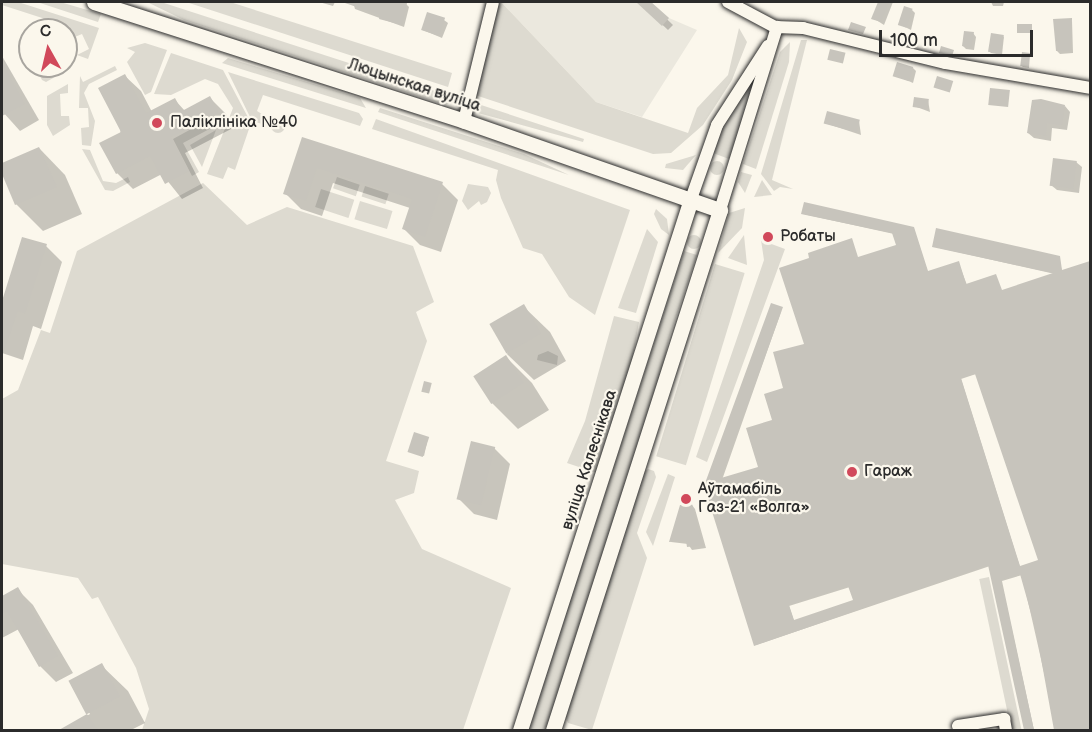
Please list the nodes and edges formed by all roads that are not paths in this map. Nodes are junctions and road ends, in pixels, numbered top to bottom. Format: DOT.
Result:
graph roads {
  1 [pos="94,2"];
  2 [pos="494,2"];
  3 [pos="728,2"];
  4 [pos="126,6"];
  5 [pos="775,33"];
  6 [pos="1090,88"];
  7 [pos="464,121"];
  8 [pos="691,199"];
  9 [pos="720,210"];
  10 [pos="958,726"];
  11 [pos="520,730"];
  12 [pos="553,730"];
  13 [pos="1006,730"];
  1 -- 4 [label="main road, Люцынская вуліца"];
  2 -- 7 [label="street"];
  3 -- 5 [label="street"];
  4 -- 7 [label="main road, Люцынская вуліца"];
  5 -- 6 [label="street"];
  5 -- 8 [label="street, вуліца Калеснікава"];
  5 -- 9 [label="street"];
  7 -- 8 [label="main road, Люцынская вуліца"];
  8 -- 9 [label="main road"];
  8 -- 11 [label="main road, вуліца Калеснікава"];
  9 -- 12 [label="main road"];
  10 -- 13 [label="street"];
}
